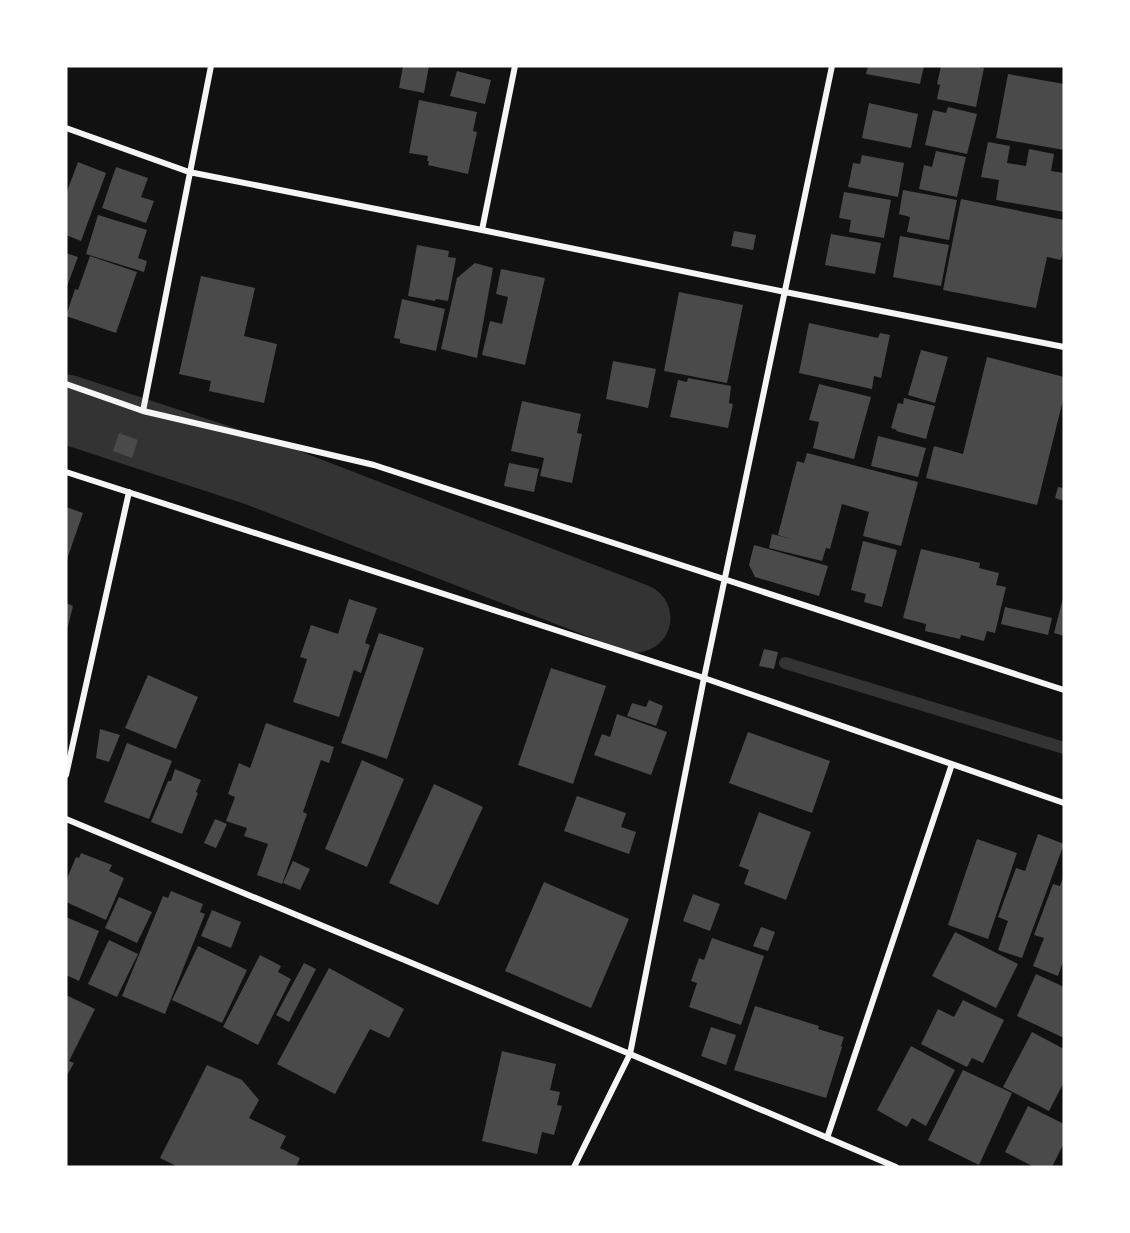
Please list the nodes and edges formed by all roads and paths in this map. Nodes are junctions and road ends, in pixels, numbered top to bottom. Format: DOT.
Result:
graph roads {
  1 [pos="211,66"];
  2 [pos="515,66"];
  3 [pos="832,66"];
  4 [pos="66,128"];
  5 [pos="189,172"];
  6 [pos="482,230"];
  7 [pos="785,292"];
  8 [pos="1064,347"];
  9 [pos="66,384"];
  10 [pos="143,411"];
  11 [pos="66,472"];
  12 [pos="129,492"];
  13 [pos="725,580"];
  14 [pos="704,678"];
  15 [pos="1064,690"];
  16 [pos="952,764"];
  17 [pos="66,776"];
  18 [pos="1064,803"];
  19 [pos="66,819"];
  20 [pos="630,1054"];
  21 [pos="827,1138"];
  22 [pos="574,1167"];
  23 [pos="896,1167"];
  1 -- 5 [label="street"];
  2 -- 6 [label="street"];
  3 -- 7 [label="street"];
  4 -- 5 [label="street"];
  5 -- 6 [label="street"];
  5 -- 10 [label="street"];
  6 -- 7 [label="street"];
  7 -- 8 [label="street"];
  7 -- 13 [label="street"];
  9 -- 10 [label="street"];
  10 -- 13 [label="street"];
  11 -- 12 [label="street"];
  12 -- 14 [label="street"];
  12 -- 17 [label="street"];
  13 -- 14 [label="street"];
  13 -- 15 [label="street"];
  14 -- 16 [label="street"];
  14 -- 20 [label="street"];
  16 -- 18 [label="street"];
  16 -- 21 [label="street"];
  19 -- 20 [label="street"];
  20 -- 21 [label="street"];
  20 -- 22 [label="street"];
  21 -- 23 [label="street"];
}
